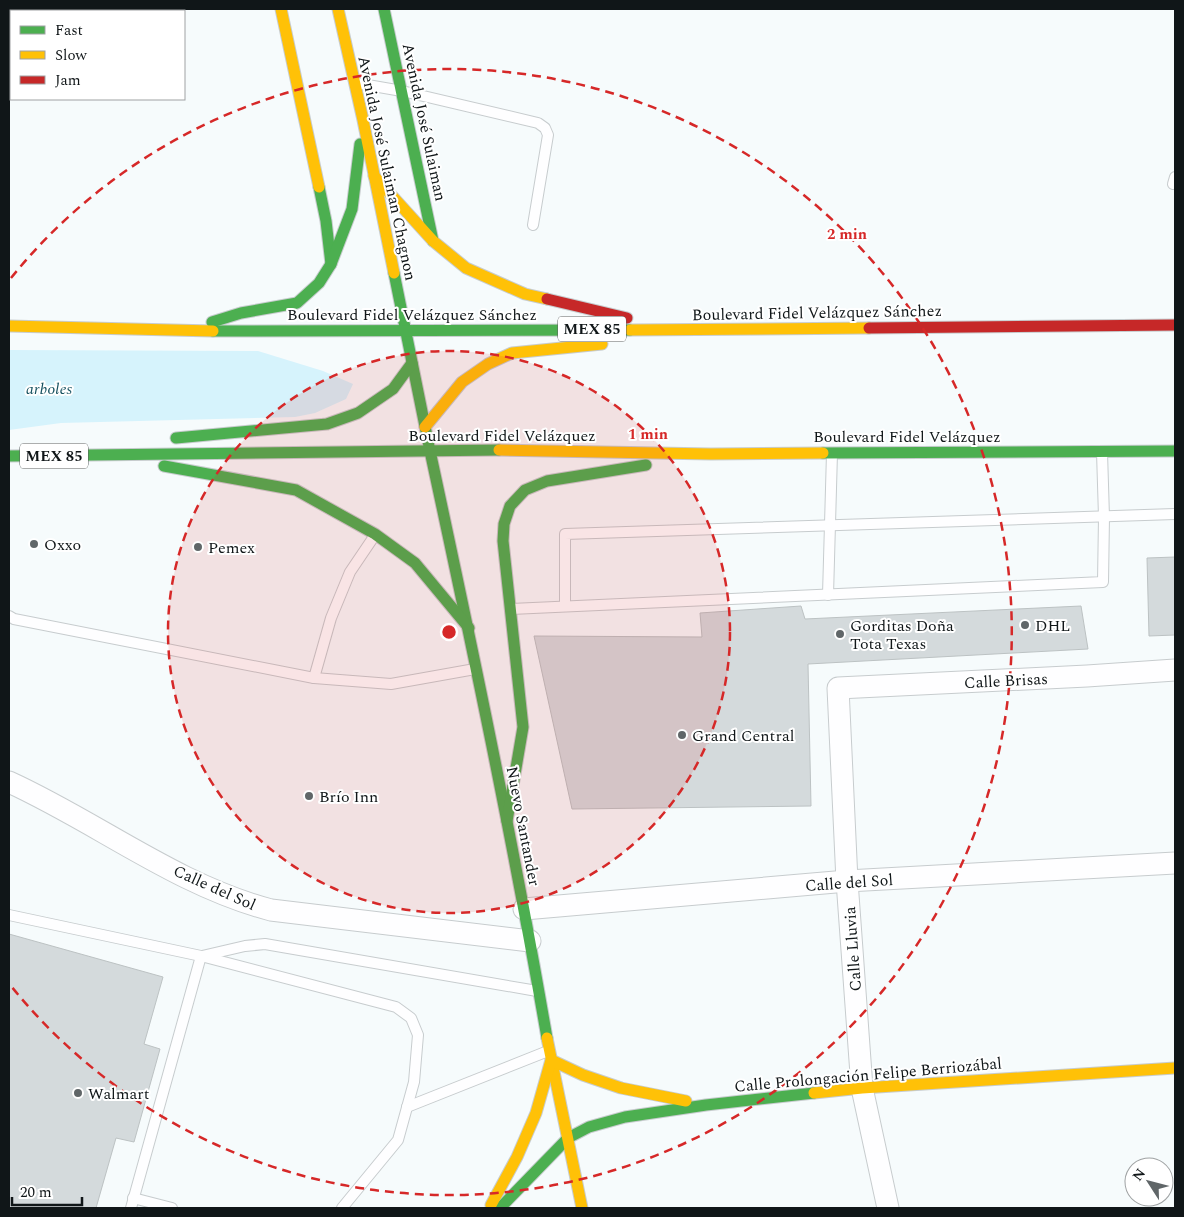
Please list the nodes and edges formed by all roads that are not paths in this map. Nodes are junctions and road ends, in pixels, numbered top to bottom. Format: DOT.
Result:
graph roads {
  1 [pos="281,9"];
  2 [pos="338,9"];
  3 [pos="384,9"];
  4 [pos="355,82"];
  5 [pos="402,91"];
  6 [pos="363,120"];
  7 [pos="374,176"];
  8 [pos="1175,177"];
  9 [pos="1175,182"];
  10 [pos="533,225"];
  11 [pos="433,241"];
  12 [pos="331,264"];
  13 [pos="15,324"];
  14 [pos="1175,325"];
  15 [pos="405,330"];
  16 [pos="677,330"];
  17 [pos="184,331"];
  18 [pos="412,363"];
  19 [pos="425,426"];
  20 [pos="430,451"];
  21 [pos="1175,451"];
  22 [pos="1102,452"];
  23 [pos="832,453"];
  24 [pos="711,454"];
  25 [pos="99,455"];
  26 [pos="9,456"];
  27 [pos="1175,514"];
  28 [pos="1104,517"];
  29 [pos="831,525"];
  30 [pos="375,534"];
  31 [pos="828,594"];
  32 [pos="565,606"];
  33 [pos="510,609"];
  34 [pos="9,616"];
  35 [pos="469,628"];
  36 [pos="477,669"];
  37 [pos="1175,670"];
  38 [pos="314,678"];
  39 [pos="838,688"];
  40 [pos="9,782"];
  41 [pos="506,821"];
  42 [pos="1175,862"];
  43 [pos="848,881"];
  44 [pos="524,909"];
  45 [pos="9,915"];
  46 [pos="530,941"];
  47 [pos="201,956"];
  48 [pos="539,992"];
  49 [pos="550,1055"];
  50 [pos="1175,1068"];
  51 [pos="862,1088"];
  52 [pos="706,1104"];
  53 [pos="407,1107"];
  54 [pos="568,1138"];
  55 [pos="132,1203"];
  56 [pos="172,1208"];
  57 [pos="342,1208"];
  58 [pos="489,1208"];
  59 [pos="500,1208"];
  60 [pos="582,1208"];
  61 [pos="888,1208"];
  1 -- 12 [label="main road"];
  2 -- 4 [label="main road, Avenida José Sulaiman Chagnon"];
  3 -- 5 [label="main road, Avenida José Sulaiman"];
  4 -- 5 [label="lane"];
  4 -- 6 [label="main road, Avenida José Sulaiman Chagnon"];
  5 -- 10 [label="lane"];
  5 -- 11 [label="main road, Avenida José Sulaiman"];
  6 -- 7 [label="main road, Avenida José Sulaiman Chagnon"];
  6 -- 12 [label="main road"];
  7 -- 11 [label="main road"];
  7 -- 15 [label="main road, Avenida José Sulaiman Chagnon"];
  8 -- 9 [label="lane"];
  11 -- 16 [label="main road"];
  12 -- 17 [label="main road"];
  13 -- 17 [label="main road, Boulevard Fidel Velázquez Sánchez / MEX 85"];
  14 -- 16 [label="main road, Boulevard Fidel Velázquez Sánchez / MEX 85"];
  15 -- 16 [label="main road, Boulevard Fidel Velázquez Sánchez / MEX 85"];
  15 -- 17 [label="main road, Boulevard Fidel Velázquez Sánchez / MEX 85"];
  15 -- 18 [label="main road, Avenida José Sulaiman Chagnon"];
  16 -- 19 [label="main road"];
  18 -- 19 [label="main road, Avenida José Sulaiman Chagnon"];
  18 -- 25 [label="main road"];
  19 -- 20 [label="main road, Avenida José Sulaiman Chagnon"];
  20 -- 24 [label="main road, Boulevard Fidel Velázquez / MEX 85"];
  20 -- 25 [label="main road, Boulevard Fidel Velázquez / MEX 85"];
  20 -- 35 [label="main road, Nuevo Santander"];
  21 -- 22 [label="main road, Boulevard Fidel Velázquez / MEX 85"];
  22 -- 23 [label="main road, Boulevard Fidel Velázquez / MEX 85"];
  22 -- 28 [label="lane"];
  23 -- 24 [label="main road, Boulevard Fidel Velázquez / MEX 85"];
  23 -- 29 [label="lane"];
  24 -- 33 [label="main road"];
  25 -- 26 [label="main road, MEX 85"];
  25 -- 30 [label="main road"];
  27 -- 28 [label="lane"];
  28 -- 29 [label="lane"];
  28 -- 31 [label="lane"];
  29 -- 31 [label="lane"];
  29 -- 32 [label="lane"];
  30 -- 35 [label="main road"];
  30 -- 38 [label="lane"];
  31 -- 32 [label="lane"];
  32 -- 33 [label="lane"];
  33 -- 41 [label="main road"];
  34 -- 38 [label="lane"];
  35 -- 36 [label="main road, Nuevo Santander"];
  36 -- 38 [label="lane"];
  36 -- 41 [label="main road, Nuevo Santander"];
  37 -- 39 [label="street, Calle Brisas"];
  39 -- 43 [label="street, Calle Lluvia"];
  40 -- 46 [label="street, Calle del Sol"];
  41 -- 44 [label="main road, Nuevo Santander"];
  42 -- 43 [label="street, Calle del Sol"];
  43 -- 44 [label="street, Calle del Sol"];
  43 -- 51 [label="street, Calle Lluvia"];
  44 -- 46 [label="main road, Nuevo Santander"];
  45 -- 47 [label="lane"];
  46 -- 48 [label="main road, Nuevo Santander"];
  47 -- 48 [label="lane"];
  47 -- 53 [label="lane"];
  47 -- 55 [label="lane"];
  48 -- 49 [label="main road, Nuevo Santander"];
  49 -- 52 [label="main road"];
  49 -- 53 [label="lane"];
  49 -- 54 [label="main road, Nuevo Santander"];
  49 -- 58 [label="main road"];
  50 -- 51 [label="main road, Calle Prolongación Felipe Berriozábal"];
  51 -- 52 [label="main road, Calle Prolongación Felipe Berriozábal"];
  51 -- 61 [label="street, Calle Lluvia"];
  52 -- 54 [label="main road, Calle Prolongación Felipe Berriozábal"];
  53 -- 57 [label="lane"];
  54 -- 59 [label="main road, Calle Prolongación Felipe Berriozábal"];
  54 -- 60 [label="main road, Nuevo Santander"];
  55 -- 56 [label="lane"];
}
